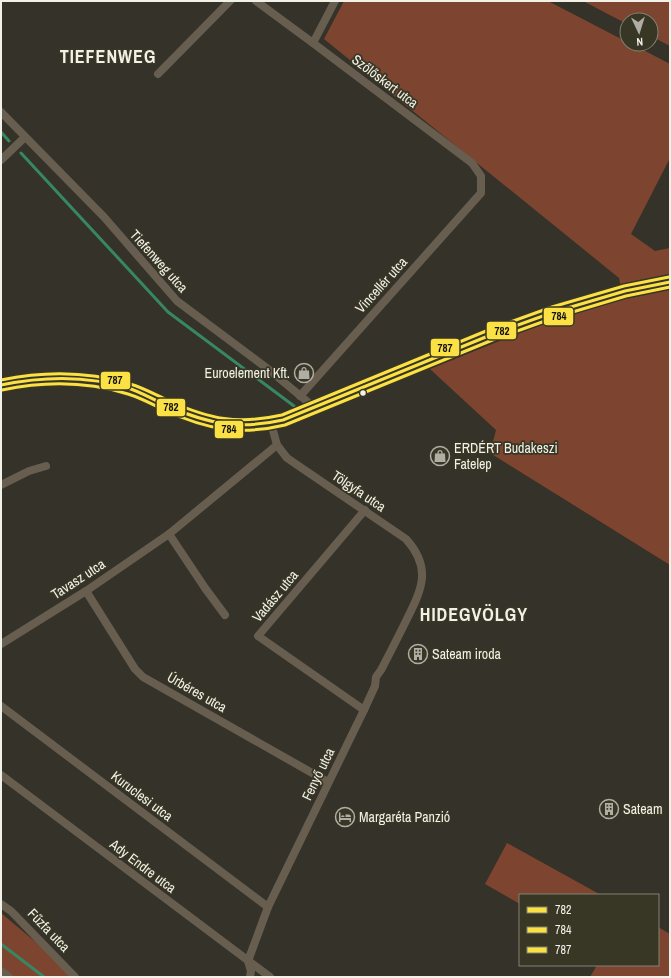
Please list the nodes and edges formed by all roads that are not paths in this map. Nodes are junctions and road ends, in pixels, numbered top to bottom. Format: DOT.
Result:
graph roads {
  1 [pos="230,1"];
  2 [pos="256,1"];
  3 [pos="335,1"];
  4 [pos="313,43"];
  5 [pos="158,74"];
  6 [pos="1,112"];
  7 [pos="25,137"];
  8 [pos="1,160"];
  9 [pos="481,193"];
  10 [pos="670,282"];
  11 [pos="1,385"];
  12 [pos="300,396"];
  13 [pos="315,408"];
  14 [pos="270,423"];
  15 [pos="277,445"];
  16 [pos="46,466"];
  17 [pos="1,485"];
  18 [pos="364,510"];
  19 [pos="169,534"];
  20 [pos="422,586"];
  21 [pos="86,591"];
  22 [pos="225,616"];
  23 [pos="1,644"];
  24 [pos="1,706"];
  25 [pos="364,710"];
  26 [pos="1,775"];
  27 [pos="328,782"];
  28 [pos="1,904"];
  29 [pos="268,907"];
  30 [pos="248,961"];
  31 [pos="1,971"];
  32 [pos="9,977"];
  33 [pos="75,977"];
  34 [pos="250,977"];
  35 [pos="270,977"];
  1 -- 5 [label="street"];
  2 -- 4 [label="street, Szőlőskert utca"];
  3 -- 4 [label="street"];
  4 -- 9 [label="street, Szőlőskert utca"];
  6 -- 7 [label="street, Tiefenweg utca"];
  7 -- 8 [label="street"];
  7 -- 12 [label="street, Tiefenweg utca"];
  9 -- 12 [label="street, Vincellér utca"];
  10 -- 13 [label="main road"];
  11 -- 14 [label="main road"];
  12 -- 13 [label="street, Tiefenweg utca"];
  13 -- 14 [label="main road"];
  14 -- 15 [label="street, Tölgyfa utca"];
  15 -- 18 [label="street, Tölgyfa utca"];
  15 -- 19 [label="street, Tavasz utca"];
  16 -- 17 [label="street"];
  18 -- 20 [label="street, Tölgyfa utca"];
  18 -- 25 [label="street, Vadász utca"];
  19 -- 21 [label="street, Tavasz utca"];
  19 -- 22 [label="street"];
  20 -- 25 [label="street, Fenyő utca"];
  21 -- 23 [label="street, Tavasz utca"];
  21 -- 27 [label="street, Úrbéres utca"];
  24 -- 29 [label="street, Kuruclesi utca"];
  25 -- 27 [label="street, Fenyő utca"];
  26 -- 30 [label="street, Ady Endre utca"];
  27 -- 29 [label="street, Fenyő utca"];
  28 -- 33 [label="street, Fűzfa utca"];
  29 -- 30 [label="street, Fenyő utca"];
  30 -- 34 [label="street, Fenyő utca"];
  30 -- 35 [label="street, Ady Endre utca"];
  31 -- 32 [label="street"];
}
